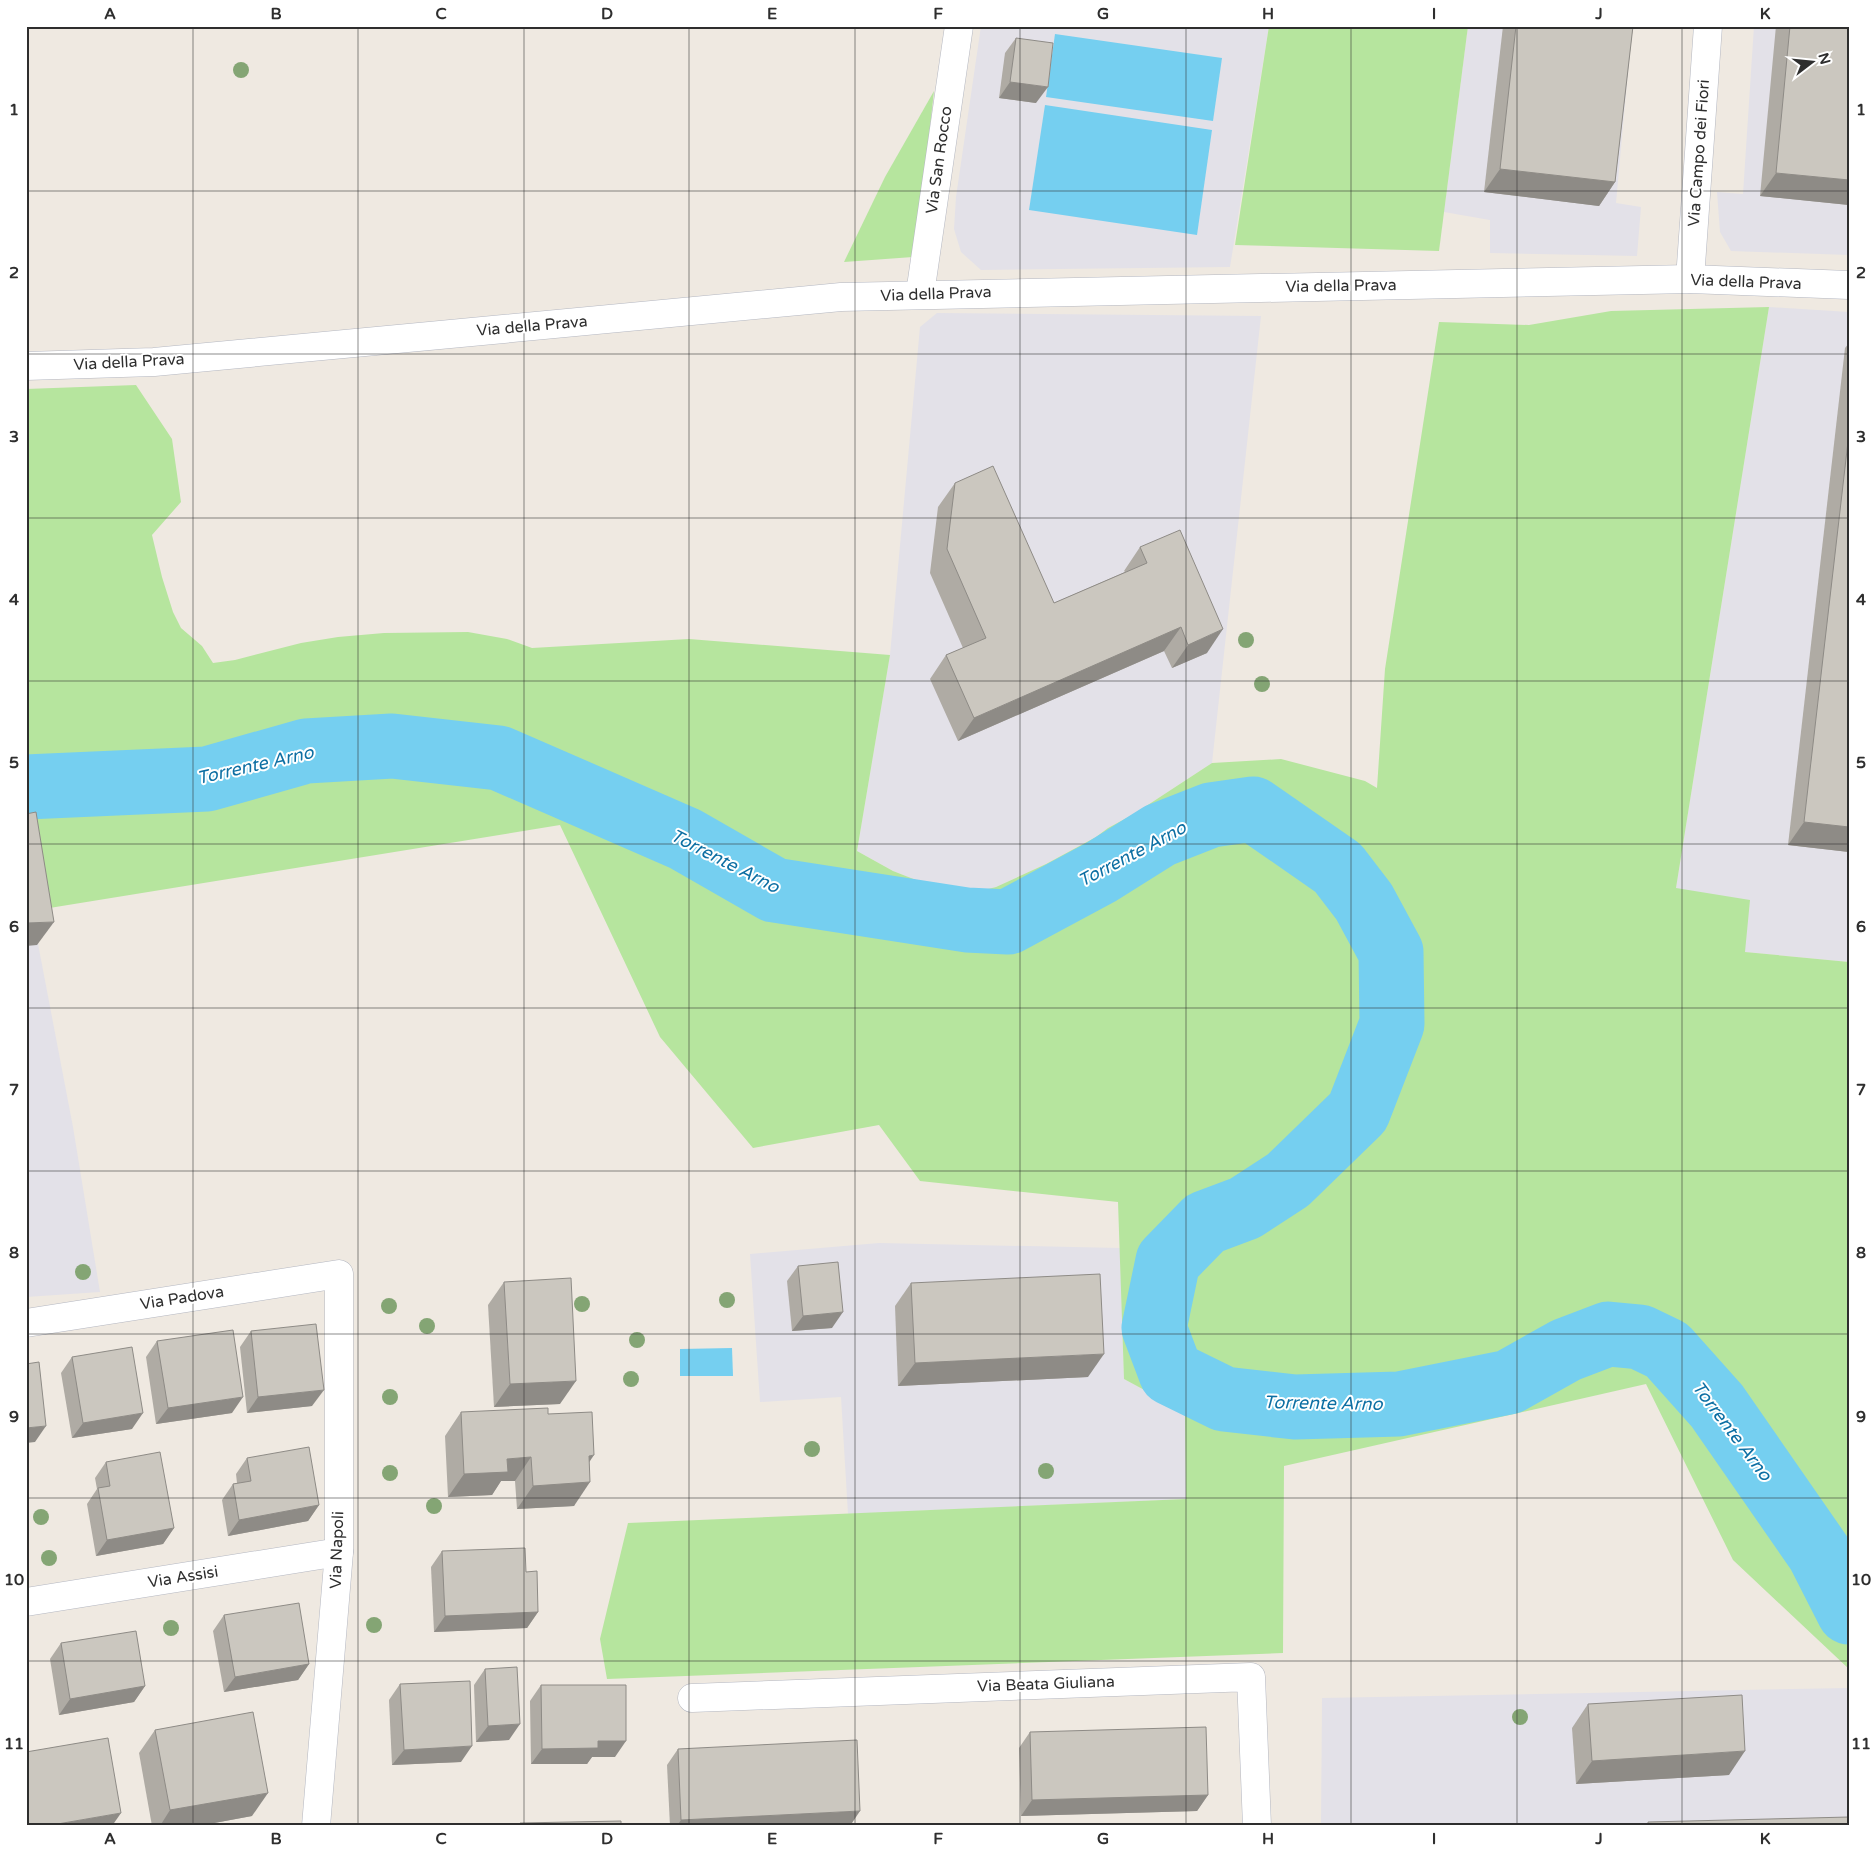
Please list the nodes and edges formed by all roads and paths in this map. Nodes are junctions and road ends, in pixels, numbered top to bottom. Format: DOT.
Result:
graph roads {
  1 [pos="959,26"];
  2 [pos="1708,26"];
  3 [pos="1690,279"];
  4 [pos="1849,285"];
  5 [pos="920,294"];
  6 [pos="26,366"];
  7 [pos="339,1274"];
  8 [pos="26,1323"];
  9 [pos="339,1552"];
  10 [pos="26,1602"];
  11 [pos="692,1698"];
  12 [pos="316,1826"];
  13 [pos="1257,1826"];
  1 -- 5 [label="street, Via San Rocco"];
  2 -- 3 [label="street, Via Campo dei Fiori"];
  3 -- 4 [label="street, Via della Prava"];
  3 -- 5 [label="street, Via della Prava"];
  5 -- 6 [label="street, Via della Prava"];
  7 -- 8 [label="street, Via Padova"];
  7 -- 9 [label="street, Via Napoli"];
  9 -- 10 [label="street, Via Assisi"];
  9 -- 12 [label="street, Via Napoli"];
  11 -- 13 [label="street, Via Beata Giuliana"];
}
